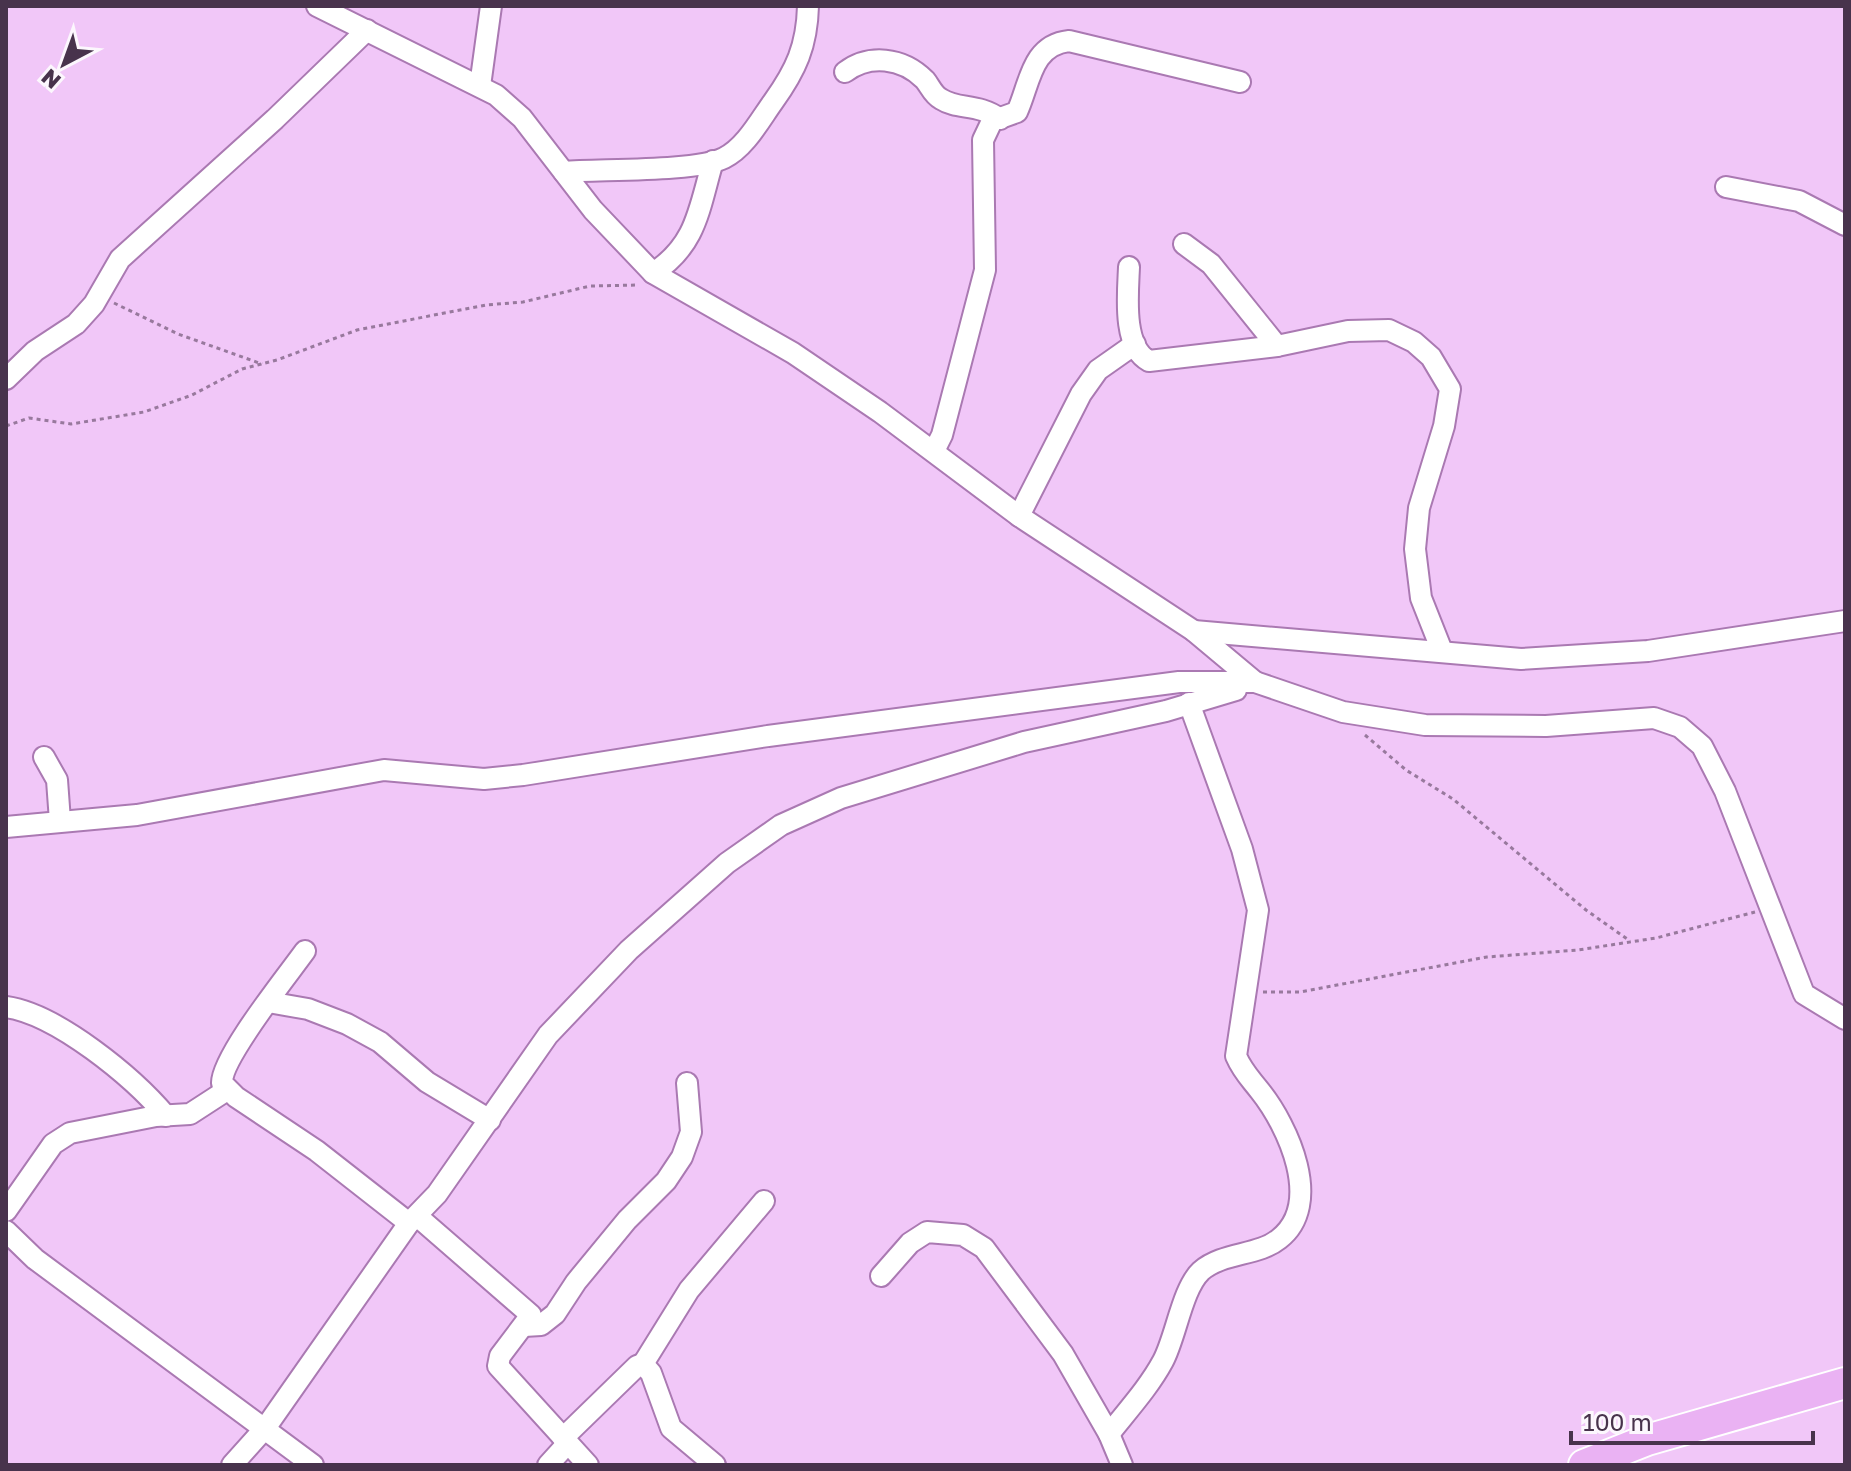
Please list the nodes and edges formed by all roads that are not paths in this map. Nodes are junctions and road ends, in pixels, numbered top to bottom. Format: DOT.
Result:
graph roads {
  1 [pos="317,6"];
  2 [pos="491,6"];
  3 [pos="808,6"];
  4 [pos="367,30"];
  5 [pos="845,72"];
  6 [pos="1240,82"];
  7 [pos="480,86"];
  8 [pos="1000,119"];
  9 [pos="713,161"];
  10 [pos="564,172"];
  11 [pos="1726,187"];
  12 [pos="1845,225"];
  13 [pos="1184,244"];
  14 [pos="1129,267"];
  15 [pos="658,276"];
  16 [pos="1135,344"];
  17 [pos="1277,346"];
  18 [pos="6,379"];
  19 [pos="934,451"];
  20 [pos="1019,516"];
  21 [pos="1845,621"];
  22 [pos="1194,631"];
  23 [pos="1442,651"];
  24 [pos="1255,682"];
  25 [pos="1276,689"];
  26 [pos="1189,703"];
  27 [pos="44,757"];
  28 [pos="60,821"];
  29 [pos="6,827"];
  30 [pos="305,951"];
  31 [pos="268,1002"];
  32 [pos="6,1007"];
  33 [pos="1845,1019"];
  34 [pos="687,1083"];
  35 [pos="227,1090"];
  36 [pos="166,1116"];
  37 [pos="490,1120"];
  38 [pos="764,1201"];
  39 [pos="6,1211"];
  40 [pos="413,1220"];
  41 [pos="6,1231"];
  42 [pos="881,1276"];
  43 [pos="524,1326"];
  44 [pos="643,1364"];
  45 [pos="1845,1383"];
  46 [pos="266,1427"];
  47 [pos="1109,1434"];
  48 [pos="565,1440"];
  49 [pos="232,1465"];
  50 [pos="313,1465"];
  51 [pos="548,1465"];
  52 [pos="588,1465"];
  53 [pos="715,1465"];
  54 [pos="1122,1465"];
  55 [pos="1584,1465"];
  1 -- 4 [label="street"];
  2 -- 7 [label="street"];
  3 -- 9 [label="street"];
  4 -- 7 [label="street"];
  4 -- 18 [label="street"];
  5 -- 8 [label="street"];
  6 -- 8 [label="street"];
  7 -- 10 [label="street"];
  8 -- 19 [label="street"];
  9 -- 10 [label="street"];
  9 -- 15 [label="street"];
  10 -- 15 [label="street"];
  11 -- 12 [label="street"];
  13 -- 17 [label="street"];
  14 -- 16 [label="street"];
  15 -- 19 [label="street"];
  16 -- 17 [label="street"];
  16 -- 20 [label="street"];
  17 -- 23 [label="street"];
  19 -- 20 [label="street"];
  20 -- 22 [label="street"];
  21 -- 23 [label="street"];
  22 -- 23 [label="street"];
  22 -- 24 [label="street"];
  24 -- 25 [label="street"];
  24 -- 28 [label="street"];
  25 -- 26 [label="street"];
  25 -- 33 [label="street"];
  26 -- 37 [label="street"];
  26 -- 47 [label="street"];
  27 -- 28 [label="street"];
  28 -- 29 [label="street"];
  30 -- 31 [label="street"];
  31 -- 35 [label="street"];
  31 -- 37 [label="street"];
  32 -- 36 [label="street"];
  34 -- 43 [label="street"];
  35 -- 36 [label="street"];
  35 -- 40 [label="street"];
  36 -- 39 [label="street"];
  37 -- 40 [label="street"];
  38 -- 44 [label="street"];
  40 -- 43 [label="street"];
  40 -- 46 [label="street"];
  41 -- 46 [label="street"];
  42 -- 47 [label="street"];
  43 -- 48 [label="street"];
  44 -- 48 [label="street"];
  44 -- 53 [label="street"];
  45 -- 55 [label="highway"];
  46 -- 49 [label="street"];
  46 -- 50 [label="street"];
  47 -- 54 [label="street"];
  48 -- 51 [label="street"];
  48 -- 52 [label="street"];
}
